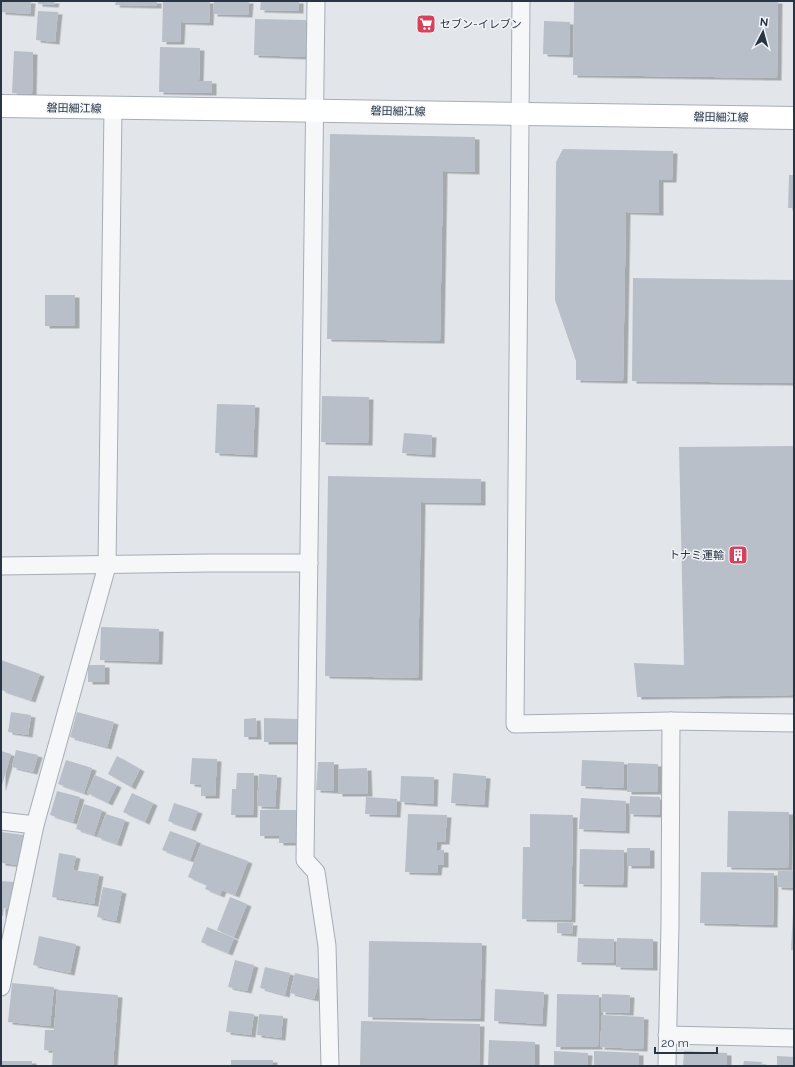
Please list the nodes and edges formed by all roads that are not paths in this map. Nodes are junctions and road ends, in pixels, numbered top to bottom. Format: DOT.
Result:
graph roads {
  1 [pos="316,1"];
  2 [pos="520,1"];
  3 [pos="1,106"];
  4 [pos="113,108"];
  5 [pos="316,110"];
  6 [pos="520,113"];
  7 [pos="794,118"];
  8 [pos="309,563"];
  9 [pos="1,566"];
  10 [pos="107,566"];
  11 [pos="671,721"];
  12 [pos="794,723"];
  13 [pos="1,821"];
  14 [pos="35,825"];
  15 [pos="1,987"];
  16 [pos="668,1035"];
  17 [pos="794,1038"];
  18 [pos="330,1066"];
  19 [pos="667,1066"];
  1 -- 5 [label="street"];
  2 -- 6 [label="street"];
  3 -- 4 [label="main road, 磐田細江線"];
  4 -- 5 [label="main road, 磐田細江線"];
  4 -- 10 [label="street"];
  5 -- 6 [label="main road, 磐田細江線"];
  5 -- 8 [label="street"];
  6 -- 7 [label="main road, 磐田細江線"];
  6 -- 11 [label="street"];
  8 -- 10 [label="street"];
  8 -- 18 [label="street"];
  9 -- 10 [label="street"];
  10 -- 14 [label="street"];
  11 -- 12 [label="street"];
  11 -- 16 [label="street"];
  13 -- 14 [label="street"];
  14 -- 15 [label="street"];
  16 -- 17 [label="street"];
  16 -- 19 [label="street"];
}
